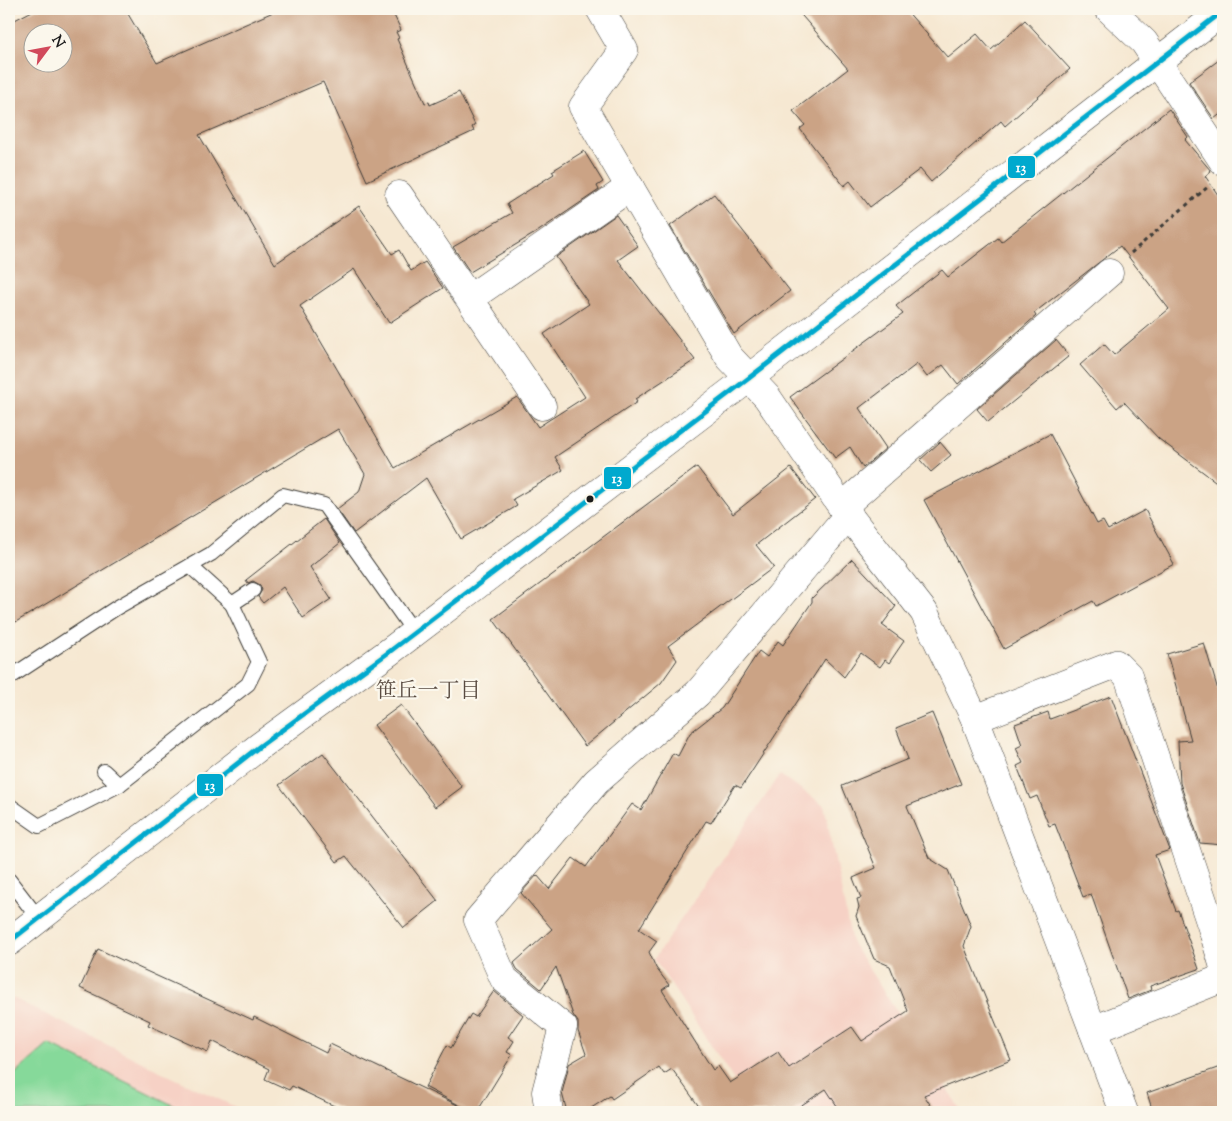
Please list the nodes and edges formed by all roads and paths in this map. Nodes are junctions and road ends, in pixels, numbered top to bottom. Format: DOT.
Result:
graph roads {
  1 [pos="600,9"];
  2 [pos="1110,9"];
  3 [pos="1223,11"];
  4 [pos="1159,62"];
  5 [pos="1220,170"];
  6 [pos="630,187"];
  7 [pos="398,195"];
  8 [pos="1109,273"];
  9 [pos="470,298"];
  10 [pos="749,378"];
  11 [pos="542,406"];
  12 [pos="845,510"];
  13 [pos="190,566"];
  14 [pos="253,590"];
  15 [pos="232,604"];
  16 [pos="414,632"];
  17 [pos="9,678"];
  18 [pos="975,719"];
  19 [pos="104,770"];
  20 [pos="119,785"];
  21 [pos="9,805"];
  22 [pos="9,880"];
  23 [pos="38,919"];
  24 [pos="1218,934"];
  25 [pos="9,942"];
  26 [pos="1223,964"];
  27 [pos="1223,978"];
  28 [pos="1093,1030"];
  29 [pos="549,1112"];
  30 [pos="1124,1112"];
  1 -- 6 [label="street"];
  2 -- 4 [label="street"];
  3 -- 4 [label="street"];
  4 -- 5 [label="street"];
  4 -- 10 [label="street"];
  5 -- 8 [label="path"];
  6 -- 9 [label="street"];
  6 -- 10 [label="street"];
  7 -- 9 [label="street"];
  8 -- 12 [label="street"];
  9 -- 11 [label="street"];
  10 -- 12 [label="street"];
  10 -- 16 [label="street"];
  12 -- 18 [label="street"];
  12 -- 29 [label="street"];
  13 -- 15 [label="lane"];
  13 -- 16 [label="lane"];
  13 -- 17 [label="lane"];
  14 -- 15 [label="lane"];
  15 -- 20 [label="lane"];
  16 -- 23 [label="street"];
  18 -- 24 [label="street"];
  18 -- 28 [label="street"];
  19 -- 20 [label="lane"];
  20 -- 21 [label="lane"];
  22 -- 23 [label="lane"];
  23 -- 25 [label="street"];
  24 -- 26 [label="street"];
  27 -- 28 [label="street"];
  28 -- 30 [label="street"];
}
